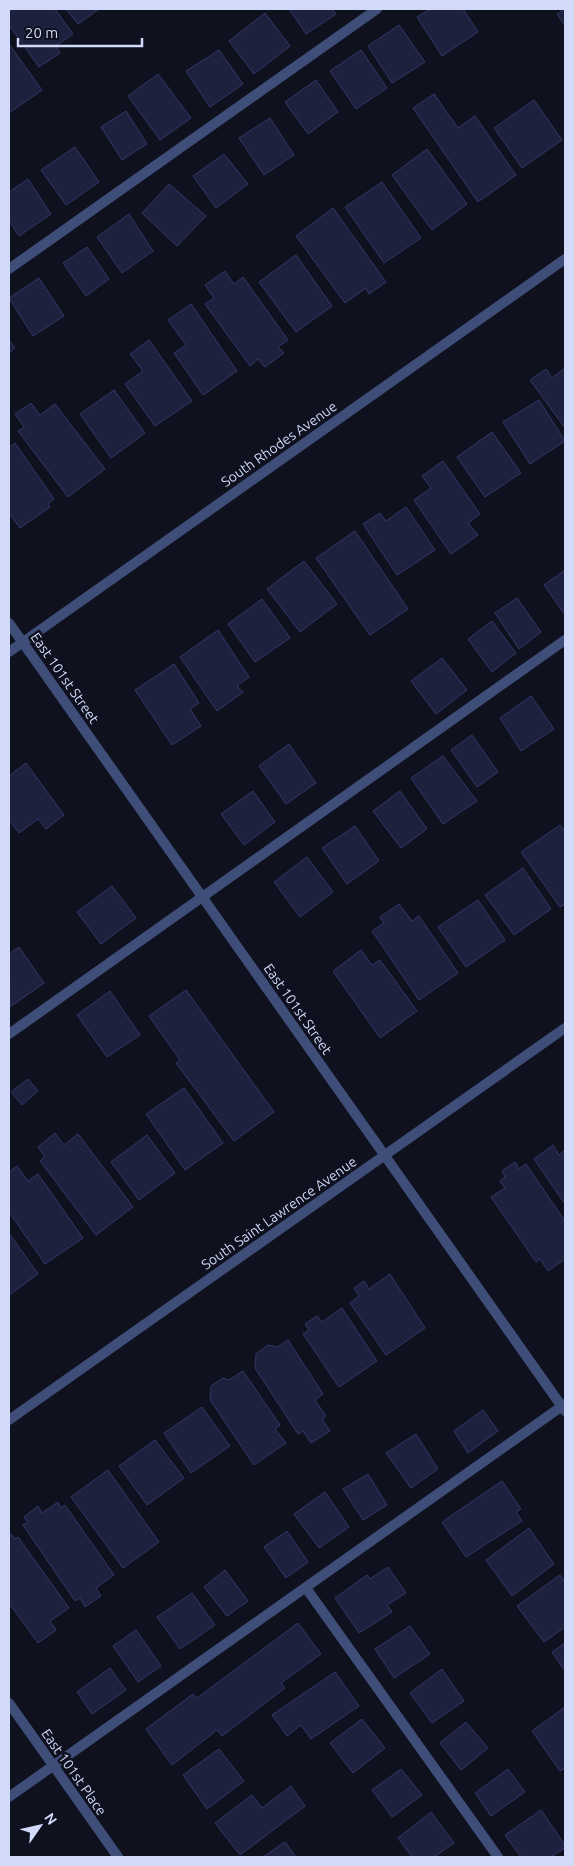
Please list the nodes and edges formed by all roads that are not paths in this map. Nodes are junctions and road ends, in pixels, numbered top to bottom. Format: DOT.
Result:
graph roads {
  1 [pos="377,9"];
  2 [pos="565,259"];
  3 [pos="9,269"];
  4 [pos="9,623"];
  5 [pos="565,640"];
  6 [pos="22,642"];
  7 [pos="9,652"];
  8 [pos="202,897"];
  9 [pos="565,1028"];
  10 [pos="9,1034"];
  11 [pos="384,1155"];
  12 [pos="564,1407"];
  13 [pos="9,1420"];
  14 [pos="306,1588"];
  15 [pos="9,1703"];
  16 [pos="53,1766"];
  17 [pos="9,1797"];
  18 [pos="118,1857"];
  19 [pos="498,1857"];
  1 -- 3 [label="street"];
  2 -- 6 [label="street, South Rhodes Avenue"];
  4 -- 6 [label="street, East 101st Street"];
  5 -- 8 [label="street"];
  6 -- 7 [label="street, South Rhodes Avenue"];
  6 -- 8 [label="street, East 101st Street"];
  8 -- 10 [label="street"];
  8 -- 11 [label="street, East 101st Street"];
  9 -- 11 [label="street, South Saint Lawrence Avenue"];
  11 -- 12 [label="street, East 101st Street"];
  11 -- 13 [label="street, South Saint Lawrence Avenue"];
  12 -- 14 [label="street"];
  14 -- 16 [label="street"];
  14 -- 19 [label="street"];
  15 -- 16 [label="street, East 101st Place"];
  16 -- 17 [label="street"];
  16 -- 18 [label="street, East 101st Place"];
}
